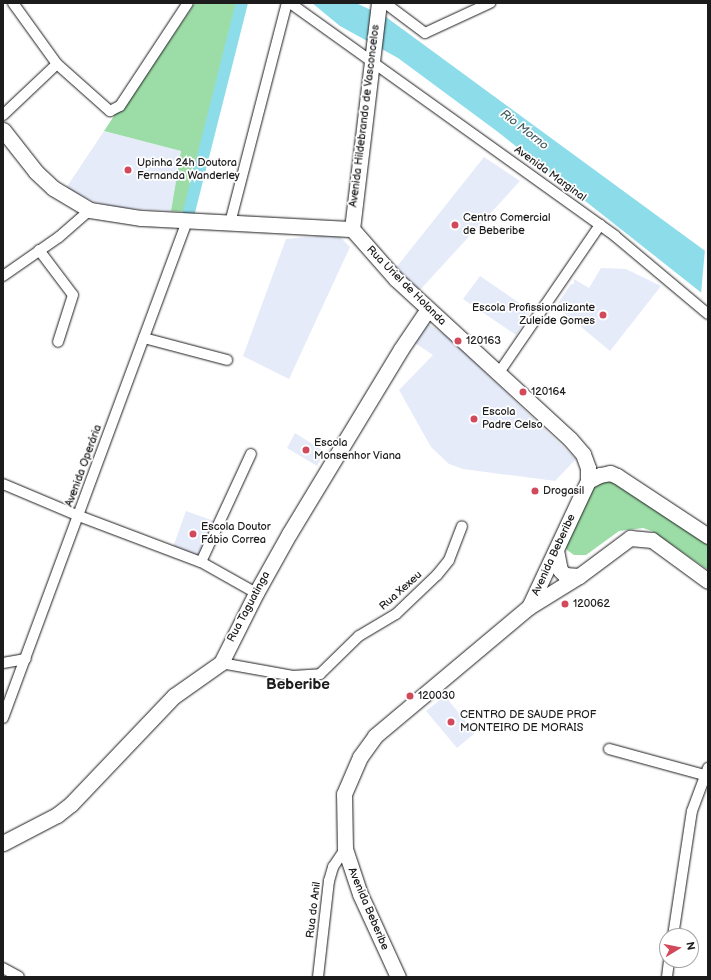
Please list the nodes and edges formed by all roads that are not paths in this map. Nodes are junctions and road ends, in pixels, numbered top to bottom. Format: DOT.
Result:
graph roads {
  1 [pos="13,3"];
  2 [pos="188,3"];
  3 [pos="288,3"];
  4 [pos="490,3"];
  5 [pos="380,5"];
  6 [pos="372,54"];
  7 [pos="57,64"];
  8 [pos="3,116"];
  9 [pos="3,130"];
  10 [pos="90,210"];
  11 [pos="187,221"];
  12 [pos="230,223"];
  13 [pos="600,225"];
  14 [pos="352,229"];
  15 [pos="39,250"];
  16 [pos="3,276"];
  17 [pos="428,309"];
  18 [pos="708,314"];
  19 [pos="144,338"];
  20 [pos="58,342"];
  21 [pos="227,360"];
  22 [pos="498,374"];
  23 [pos="251,454"];
  24 [pos="588,481"];
  25 [pos="3,484"];
  26 [pos="79,516"];
  27 [pos="462,526"];
  28 [pos="708,536"];
  29 [pos="556,549"];
  30 [pos="201,562"];
  31 [pos="579,576"];
  32 [pos="708,581"];
  33 [pos="256,593"];
  34 [pos="529,607"];
  35 [pos="26,659"];
  36 [pos="3,663"];
  37 [pos="221,663"];
  38 [pos="3,718"];
  39 [pos="609,749"];
  40 [pos="706,771"];
  41 [pos="3,843"];
  42 [pos="345,849"];
  43 [pos="674,928"];
  44 [pos="3,968"];
  45 [pos="19,977"];
  46 [pos="318,977"];
  47 [pos="398,977"];
  1 -- 7 [label="street"];
  2 -- 7 [label="street"];
  3 -- 6 [label="street, Avenida Marginal"];
  3 -- 12 [label="street"];
  4 -- 5 [label="street"];
  5 -- 6 [label="main road, Avenida Hildebrando de Vasconcelos"];
  6 -- 13 [label="street, Avenida Marginal"];
  6 -- 14 [label="main road, Avenida Hildebrando de Vasconcelos"];
  7 -- 8 [label="street"];
  9 -- 10 [label="main road"];
  10 -- 11 [label="main road"];
  10 -- 15 [label="street"];
  11 -- 12 [label="main road"];
  11 -- 19 [label="street, Avenida Operária"];
  12 -- 14 [label="main road"];
  13 -- 18 [label="street, Avenida Marginal"];
  13 -- 22 [label="street"];
  14 -- 17 [label="main road, Rua Uriel de Holanda"];
  15 -- 16 [label="street"];
  15 -- 20 [label="street"];
  17 -- 22 [label="main road, Rua Uriel de Holanda"];
  17 -- 33 [label="main road, Rua Taguatinga"];
  19 -- 21 [label="street"];
  19 -- 26 [label="street, Avenida Operária"];
  22 -- 24 [label="main road, Rua Uriel de Holanda"];
  23 -- 30 [label="street"];
  24 -- 28 [label="main road"];
  24 -- 29 [label="main road, Avenida Beberibe"];
  25 -- 26 [label="street"];
  26 -- 30 [label="street"];
  26 -- 35 [label="street, Avenida Operária"];
  27 -- 37 [label="street, Rua Xexeu"];
  29 -- 31 [label="main road"];
  29 -- 34 [label="main road, Avenida Beberibe"];
  30 -- 33 [label="street"];
  31 -- 32 [label="main road, Avenida Beberibe"];
  31 -- 34 [label="main road, Avenida Beberibe"];
  33 -- 37 [label="main road, Rua Taguatinga"];
  34 -- 42 [label="main road, Avenida Beberibe"];
  35 -- 36 [label="street"];
  35 -- 38 [label="street, Avenida Operária"];
  37 -- 41 [label="main road, Rua Taguatinga"];
  39 -- 40 [label="street"];
  40 -- 43 [label="street"];
  42 -- 46 [label="street, Rua do Anil"];
  42 -- 47 [label="main road, Avenida Beberibe"];
  44 -- 45 [label="street"];
}
